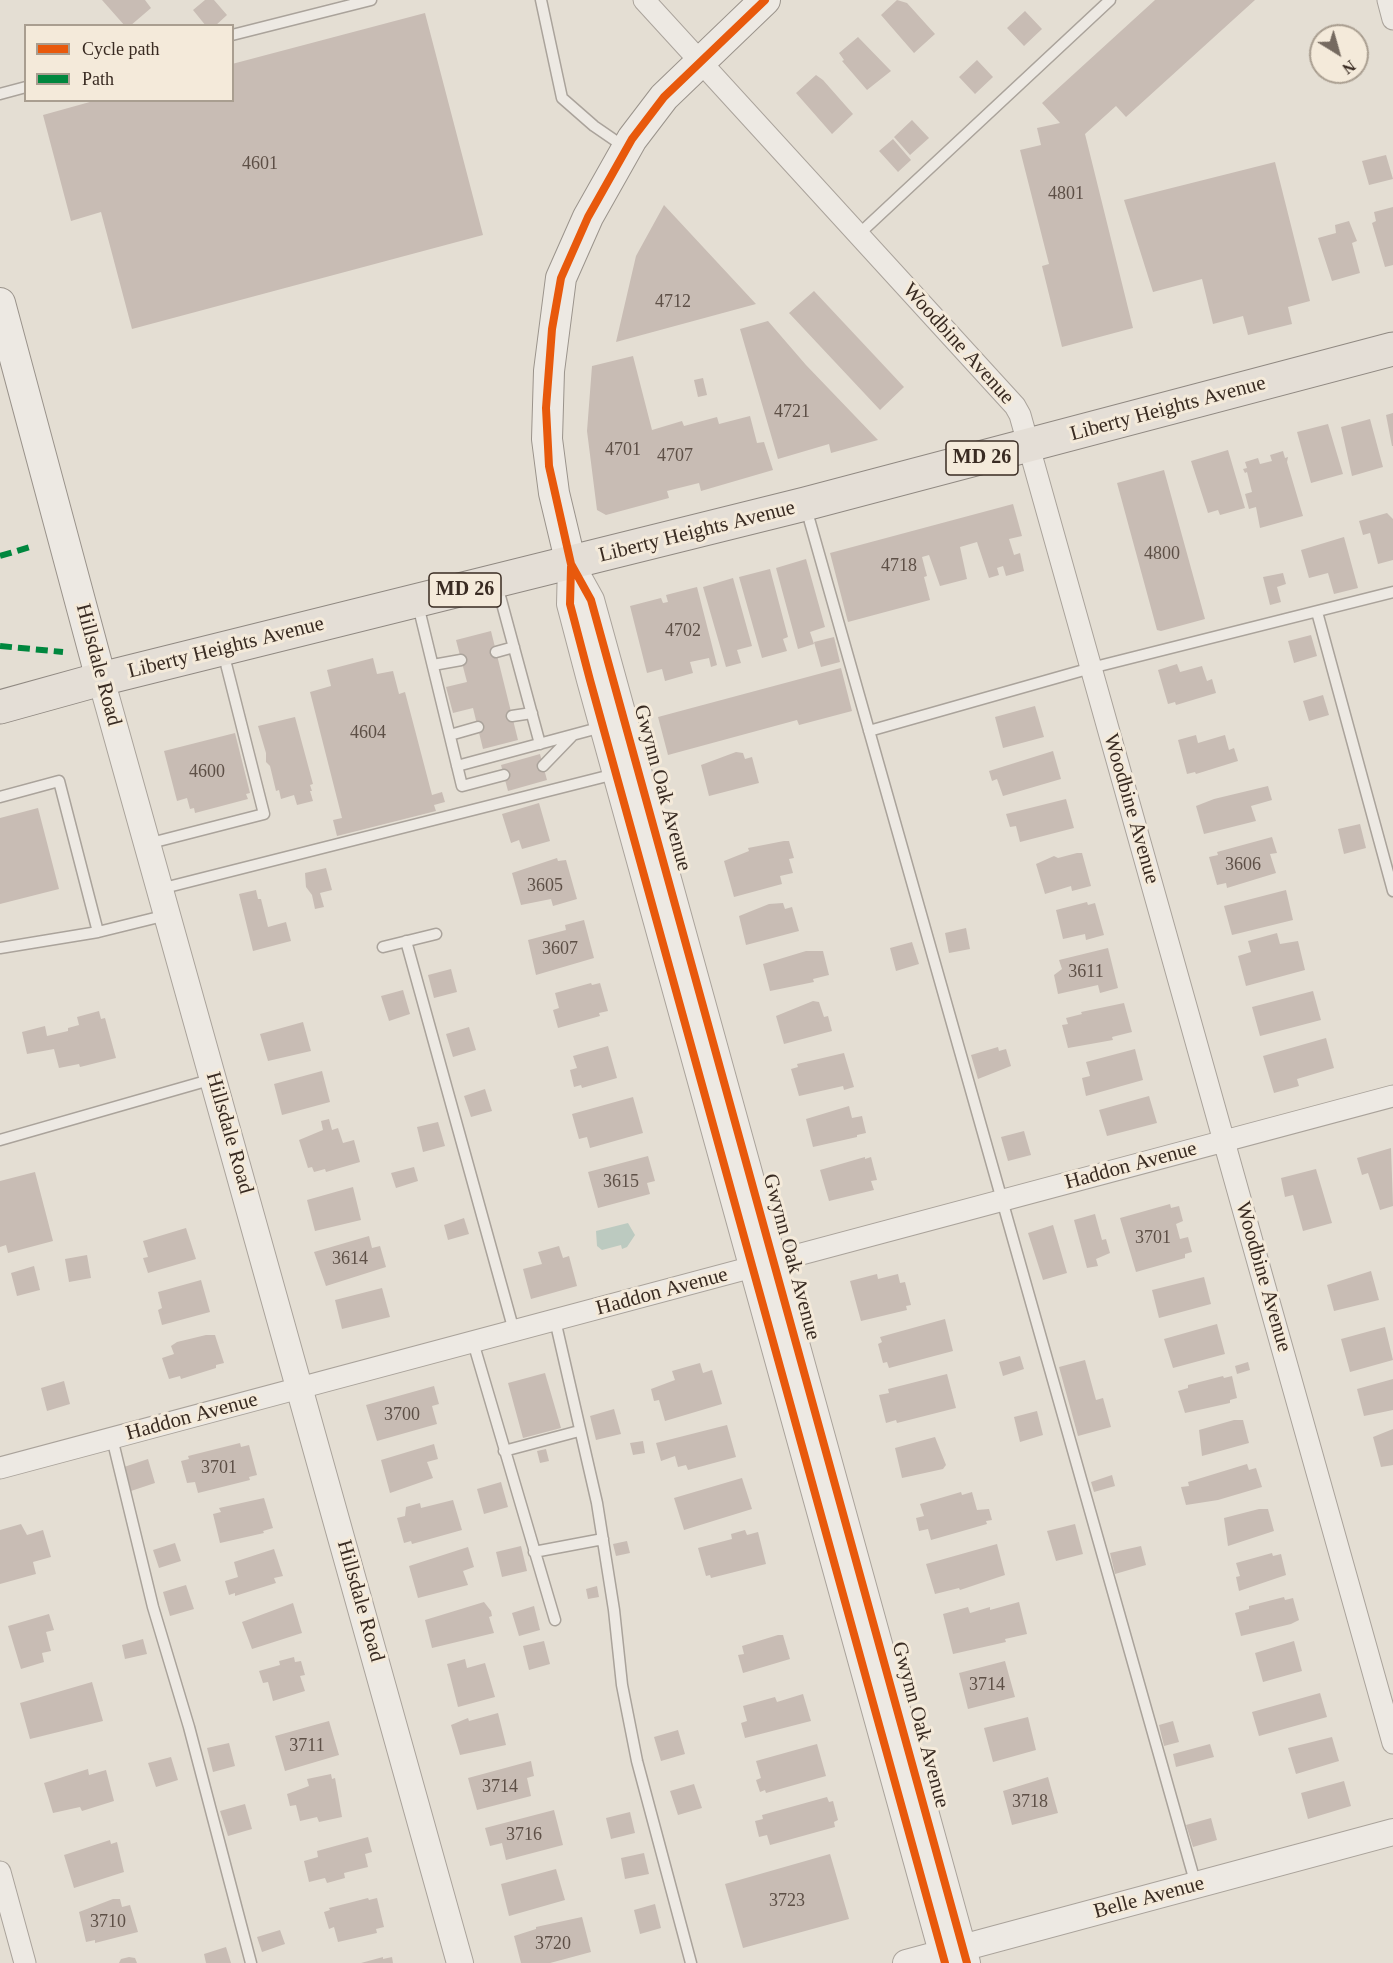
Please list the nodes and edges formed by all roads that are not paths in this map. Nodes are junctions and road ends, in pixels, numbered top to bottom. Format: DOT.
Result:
graph roads {
  1 [pos="371,0"];
  2 [pos="541,0"];
  3 [pos="644,0"];
  4 [pos="765,0"];
  5 [pos="1110,0"];
  6 [pos="1388,0"];
  7 [pos="1393,19"];
  8 [pos="234,34"];
  9 [pos="700,61"];
  10 [pos="24,88"];
  11 [pos="0,94"];
  12 [pos="627,148"];
  13 [pos="858,235"];
  14 [pos="0,303"];
  15 [pos="1393,349"];
  16 [pos="1029,446"];
  17 [pos="805,504"];
  18 [pos="571,564"];
  19 [pos="496,582"];
  20 [pos="1393,592"];
  21 [pos="417,602"];
  22 [pos="1317,612"];
  23 [pos="514,647"];
  24 [pos="222,649"];
  25 [pos="496,652"];
  26 [pos="461,660"];
  27 [pos="433,665"];
  28 [pos="1091,668"];
  29 [pos="101,679"];
  30 [pos="0,707"];
  31 [pos="532,712"];
  32 [pos="512,716"];
  33 [pos="478,727"];
  34 [pos="602,727"];
  35 [pos="869,731"];
  36 [pos="450,735"];
  37 [pos="573,735"];
  38 [pos="540,744"];
  39 [pos="457,765"];
  40 [pos="543,766"];
  41 [pos="615,774"];
  42 [pos="504,775"];
  43 [pos="0,797"];
  44 [pos="147,844"];
  45 [pos="160,890"];
  46 [pos="1393,891"];
  47 [pos="167,915"];
  48 [pos="98,932"];
  49 [pos="436,934"];
  50 [pos="406,941"];
  51 [pos="383,947"];
  52 [pos="0,948"];
  53 [pos="213,1079"];
  54 [pos="1393,1096"];
  55 [pos="0,1140"];
  56 [pos="1225,1141"];
  57 [pos="1002,1200"];
  58 [pos="763,1264"];
  59 [pos="555,1320"];
  60 [pos="514,1331"];
  61 [pos="473,1342"];
  62 [pos="300,1388"];
  63 [pos="579,1431"];
  64 [pos="112,1438"];
  65 [pos="504,1451"];
  66 [pos="0,1468"];
  67 [pos="603,1539"];
  68 [pos="534,1552"];
  69 [pos="555,1620"];
  70 [pos="1393,1743"];
  71 [pos="1393,1832"];
  72 [pos="0,1872"];
  73 [pos="1196,1885"];
  74 [pos="954,1957"];
  75 [pos="25,1963"];
  76 [pos="251,1963"];
  77 [pos="460,1963"];
  78 [pos="691,1963"];
  79 [pos="906,1963"];
  1 -- 8 [label="lane"];
  2 -- 12 [label="lane"];
  3 -- 9 [label="street, Woodbine Avenue"];
  4 -- 9 [label="main road, Gwynn Oak Avenue"];
  5 -- 13 [label="lane"];
  6 -- 7 [label="street"];
  9 -- 12 [label="main road, Gwynn Oak Avenue"];
  9 -- 13 [label="street, Woodbine Avenue"];
  10 -- 11 [label="lane"];
  12 -- 18 [label="main road, Gwynn Oak Avenue"];
  13 -- 16 [label="street, Woodbine Avenue"];
  14 -- 29 [label="main road, Hillsdale Road"];
  15 -- 16 [label="main road, Liberty Heights Avenue / MD 26"];
  16 -- 17 [label="main road, Liberty Heights Avenue / MD 26"];
  16 -- 28 [label="street, Woodbine Avenue"];
  17 -- 18 [label="main road, Liberty Heights Avenue / MD 26"];
  17 -- 35 [label="lane"];
  18 -- 19 [label="main road, Liberty Heights Avenue / MD 26"];
  18 -- 34 [label="street, Gwynn Oak Avenue"];
  18 -- 58 [label="street, Gwynn Oak Avenue"];
  19 -- 21 [label="main road, Liberty Heights Avenue / MD 26"];
  19 -- 23 [label="lane"];
  20 -- 22 [label="lane"];
  21 -- 24 [label="main road, Liberty Heights Avenue / MD 26"];
  21 -- 27 [label="lane"];
  22 -- 28 [label="lane"];
  22 -- 46 [label="lane"];
  23 -- 25 [label="lane"];
  23 -- 31 [label="lane"];
  24 -- 29 [label="main road, Liberty Heights Avenue / MD 26"];
  24 -- 44 [label="lane"];
  26 -- 27 [label="lane"];
  27 -- 36 [label="lane"];
  28 -- 35 [label="lane"];
  28 -- 56 [label="street, Woodbine Avenue"];
  29 -- 30 [label="main road, Liberty Heights Avenue / MD 26"];
  29 -- 44 [label="street, Hillsdale Road"];
  31 -- 32 [label="lane"];
  31 -- 38 [label="lane"];
  33 -- 36 [label="lane"];
  34 -- 37 [label="lane"];
  34 -- 41 [label="street, Gwynn Oak Avenue"];
  35 -- 57 [label="lane"];
  36 -- 39 [label="lane"];
  37 -- 38 [label="lane"];
  37 -- 40 [label="lane"];
  38 -- 39 [label="lane"];
  39 -- 42 [label="lane"];
  41 -- 45 [label="lane"];
  41 -- 58 [label="street, Gwynn Oak Avenue"];
  43 -- 48 [label="lane"];
  44 -- 45 [label="street, Hillsdale Road"];
  45 -- 47 [label="street, Hillsdale Road"];
  47 -- 48 [label="lane"];
  47 -- 53 [label="street, Hillsdale Road"];
  48 -- 52 [label="lane"];
  49 -- 50 [label="lane"];
  50 -- 51 [label="lane"];
  50 -- 60 [label="lane"];
  53 -- 55 [label="lane"];
  53 -- 62 [label="street, Hillsdale Road"];
  54 -- 56 [label="street, Haddon Avenue"];
  56 -- 57 [label="street, Haddon Avenue"];
  56 -- 70 [label="street, Woodbine Avenue"];
  57 -- 58 [label="street, Haddon Avenue"];
  57 -- 73 [label="lane"];
  58 -- 59 [label="street, Haddon Avenue"];
  58 -- 74 [label="street, Gwynn Oak Avenue"];
  59 -- 60 [label="street, Haddon Avenue"];
  59 -- 63 [label="lane"];
  60 -- 61 [label="street, Haddon Avenue"];
  61 -- 62 [label="street, Haddon Avenue"];
  61 -- 65 [label="lane"];
  62 -- 64 [label="street, Haddon Avenue"];
  62 -- 77 [label="street, Hillsdale Road"];
  63 -- 65 [label="lane"];
  63 -- 67 [label="lane"];
  64 -- 66 [label="street, Haddon Avenue"];
  64 -- 76 [label="lane"];
  65 -- 68 [label="lane"];
  67 -- 68 [label="lane"];
  67 -- 78 [label="lane"];
  68 -- 69 [label="lane"];
  71 -- 73 [label="street, Belle Avenue"];
  72 -- 75 [label="street"];
  73 -- 74 [label="street, Belle Avenue"];
  74 -- 79 [label="street, Belle Avenue"];
}
